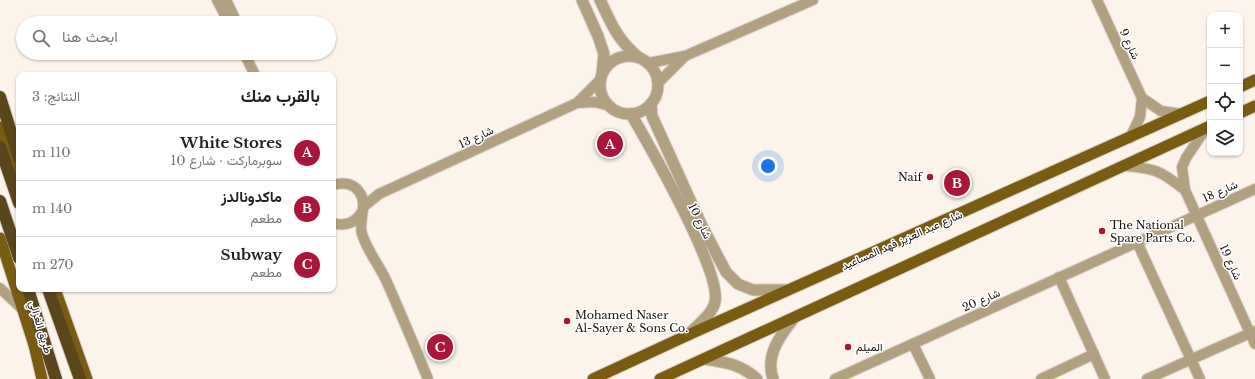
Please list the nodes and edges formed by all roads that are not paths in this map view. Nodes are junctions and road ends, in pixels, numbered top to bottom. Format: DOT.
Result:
graph roads {
  1 [pos="217,0"];
  2 [pos="226,0"];
  3 [pos="582,0"];
  4 [pos="600,0"];
  5 [pos="813,0"];
  6 [pos="1097,0"];
  7 [pos="225,16"];
  8 [pos="234,16"];
  9 [pos="684,56"];
  10 [pos="248,60"];
  11 [pos="254,60"];
  12 [pos="644,60"];
  13 [pos="254,72"];
  14 [pos="260,72"];
  15 [pos="601,78"];
  16 [pos="1255,80"];
  17 [pos="658,83"];
  18 [pos="1243,86"];
  19 [pos="0,97"];
  20 [pos="1142,98"];
  21 [pos="1207,102"];
  22 [pos="577,103"];
  23 [pos="651,104"];
  24 [pos="610,106"];
  25 [pos="1255,106"];
  26 [pos="1243,112"];
  27 [pos="631,114"];
  28 [pos="1182,114"];
  29 [pos="0,127"];
  30 [pos="1207,127"];
  31 [pos="1207,128"];
  32 [pos="1130,138"];
  33 [pos="0,147"];
  34 [pos="16,148"];
  35 [pos="1124,166"];
  36 [pos="16,175"];
  37 [pos="336,180"];
  38 [pos="336,185"];
  39 [pos="350,185"];
  40 [pos="1255,189"];
  41 [pos="1185,190"];
  42 [pos="386,192"];
  43 [pos="16,194"];
  44 [pos="0,201"];
  45 [pos="362,209"];
  46 [pos="1196,215"];
  47 [pos="0,224"];
  48 [pos="336,224"];
  49 [pos="345,225"];
  50 [pos="362,236"];
  51 [pos="0,238"];
  52 [pos="1137,242"];
  53 [pos="16,250"];
  54 [pos="16,251"];
  55 [pos="1059,278"];
  56 [pos="0,288"];
  57 [pos="791,290"];
  58 [pos="16,291"];
  59 [pos="16,292"];
  60 [pos="29,292"];
  61 [pos="49,292"];
  62 [pos="54,292"];
  63 [pos="55,292"];
  64 [pos="21,308"];
  65 [pos="56,313"];
  66 [pos="794,318"];
  67 [pos="1252,332"];
  68 [pos="688,334"];
  69 [pos="913,344"];
  70 [pos="1255,344"];
  71 [pos="1094,354"];
  72 [pos="704,359"];
  73 [pos="1191,359"];
  74 [pos="626,364"];
  75 [pos="42,379"];
  76 [pos="56,379"];
  77 [pos="80,379"];
  78 [pos="87,379"];
  79 [pos="428,379"];
  80 [pos="593,379"];
  81 [pos="612,379"];
  82 [pos="660,379"];
  83 [pos="757,379"];
  84 [pos="773,379"];
  85 [pos="835,379"];
  86 [pos="930,379"];
  87 [pos="1041,379"];
  88 [pos="1105,379"];
  89 [pos="1147,379"];
  90 [pos="1200,379"];
  1 -- 7 [label="street"];
  2 -- 8 [label="street"];
  3 -- 15 [label="street"];
  4 -- 12 [label="street"];
  5 -- 9 [label="street"];
  6 -- 20 [label="street, شارع 9"];
  9 -- 12 [label="street"];
  9 -- 17 [label="street"];
  10 -- 13 [label="street"];
  11 -- 14 [label="street"];
  12 -- 15 [label="street"];
  12 -- 17 [label="street"];
  15 -- 22 [label="street, شارع 13"];
  15 -- 24 [label="street"];
  16 -- 18 [label="main road"];
  17 -- 23 [label="street"];
  19 -- 34 [label="highway"];
  20 -- 28 [label="street"];
  20 -- 32 [label="street"];
  21 -- 28 [label="main road, شارع عبد العزيز فهد المساعيد"];
  22 -- 24 [label="street, شارع 13"];
  22 -- 42 [label="street, شارع 13"];
  23 -- 27 [label="street"];
  23 -- 57 [label="street, شارع 10"];
  24 -- 27 [label="street"];
  25 -- 26 [label="main road"];
  27 -- 68 [label="street, شارع 10"];
  28 -- 32 [label="main road, شارع عبد العزيز فهد المساعيد"];
  29 -- 36 [label="main road"];
  30 -- 35 [label="main road"];
  31 -- 41 [label="street, شارع 19"];
  32 -- 57 [label="main road, شارع عبد العزيز فهد المساعيد"];
  33 -- 43 [label="highway"];
  35 -- 41 [label="street"];
  35 -- 66 [label="main road"];
  37 -- 39 [label="street"];
  38 -- 39 [label="street"];
  39 -- 42 [label="street"];
  39 -- 45 [label="street"];
  40 -- 46 [label="street, شارع 18"];
  41 -- 46 [label="street, شارع 19"];
  42 -- 45 [label="street, شارع 13"];
  44 -- 53 [label="highway"];
  45 -- 49 [label="street, شارع 13"];
  45 -- 50 [label="street"];
  46 -- 52 [label="street, شارع 20"];
  46 -- 67 [label="street, شارع 19"];
  47 -- 54 [label="highway"];
  48 -- 49 [label="street"];
  49 -- 50 [label="street"];
  50 -- 79 [label="street"];
  51 -- 58 [label="main road, طريق الغزالي"];
  52 -- 55 [label="street, شارع 20"];
  52 -- 73 [label="street"];
  55 -- 69 [label="street, شارع 20"];
  55 -- 71 [label="street"];
  56 -- 64 [label="street"];
  57 -- 68 [label="main road, شارع عبد العزيز فهد المساعيد"];
  59 -- 64 [label="main road, طريق الغزالي"];
  60 -- 76 [label="highway, طريق الغزالي"];
  61 -- 65 [label="highway, طريق الغزالي"];
  62 -- 65 [label="highway"];
  63 -- 78 [label="main road"];
  64 -- 75 [label="main road, طريق الغزالي"];
  65 -- 77 [label="highway, طريق الغزالي"];
  66 -- 72 [label="main road"];
  66 -- 84 [label="street"];
  67 -- 70 [label="street, شارع 19"];
  67 -- 73 [label="street"];
  68 -- 74 [label="main road, شارع عبد العزيز فهد المساعيد"];
  69 -- 85 [label="street, شارع 20"];
  69 -- 86 [label="street"];
  71 -- 87 [label="street"];
  71 -- 88 [label="street"];
  72 -- 82 [label="main road"];
  72 -- 83 [label="street"];
  73 -- 89 [label="street"];
  73 -- 90 [label="street"];
  74 -- 80 [label="main road, شارع عبد العزيز فهد المساعيد"];
  74 -- 81 [label="main road"];
}
